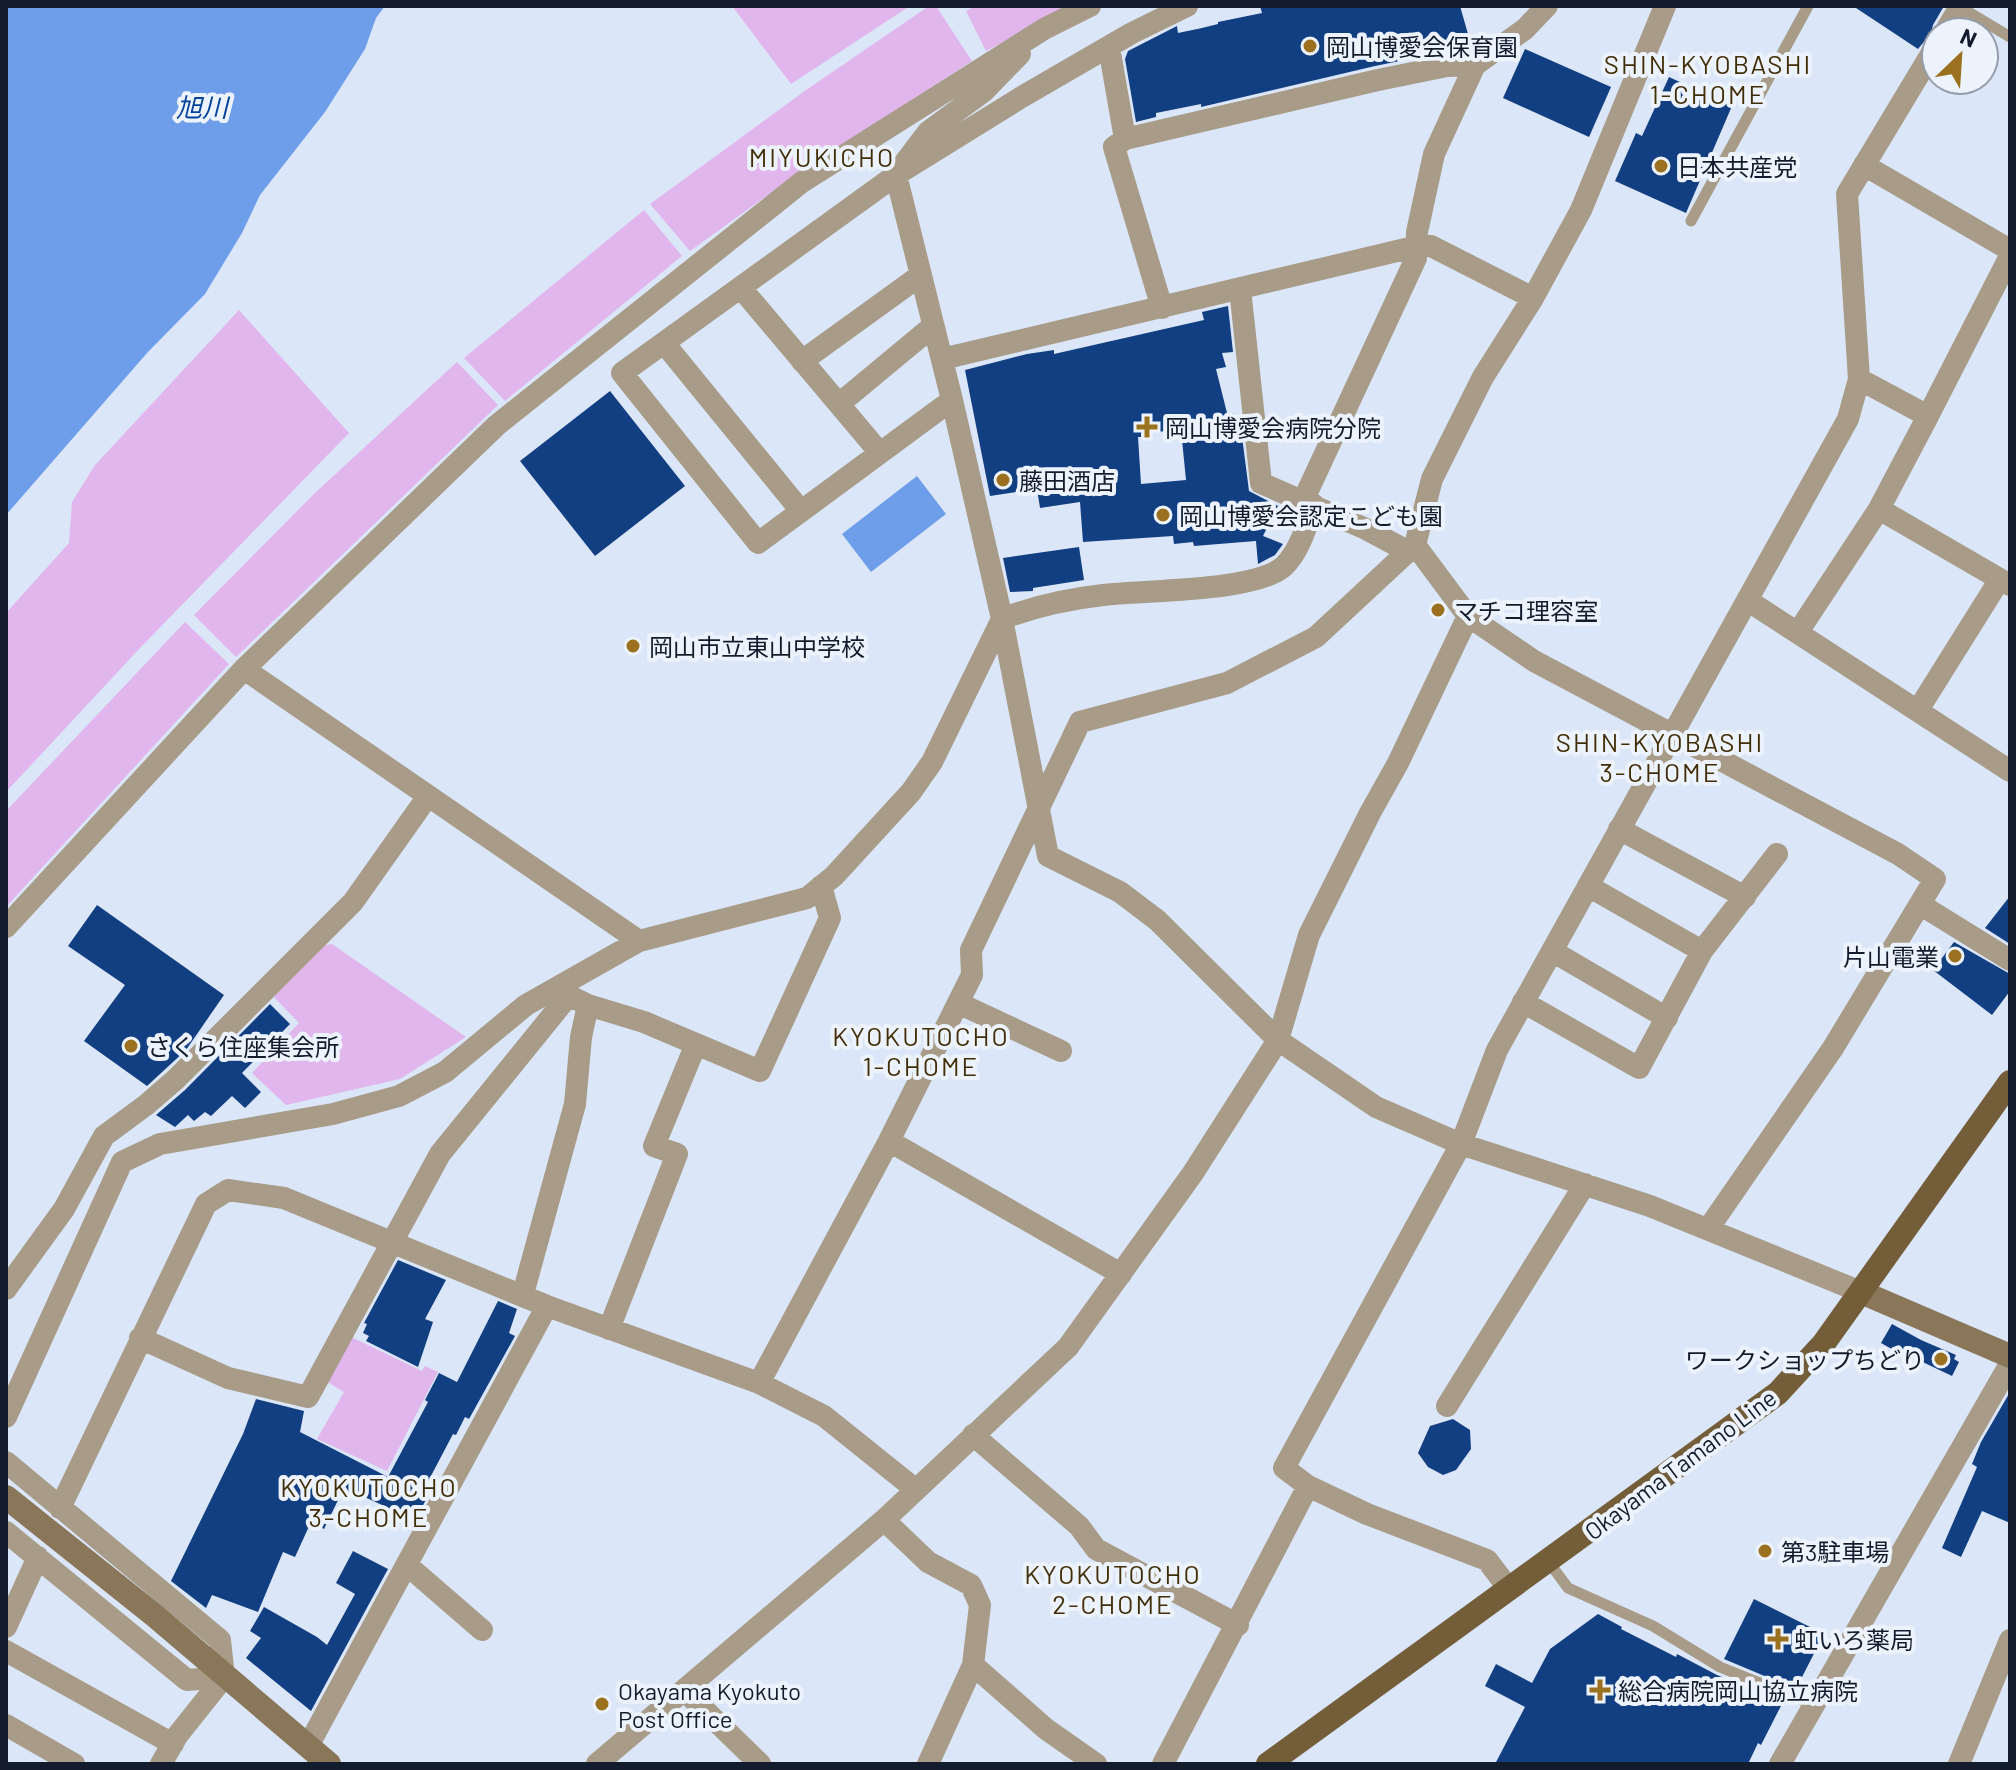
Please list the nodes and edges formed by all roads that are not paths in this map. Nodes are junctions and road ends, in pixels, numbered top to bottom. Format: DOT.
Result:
graph roads {
  1 [pos="1090,6"];
  2 [pos="1187,6"];
  3 [pos="1547,6"];
  4 [pos="1665,6"];
  5 [pos="1808,6"];
  6 [pos="1959,6"];
  7 [pos="1044,29"];
  8 [pos="2010,37"];
  9 [pos="1109,47"];
  10 [pos="1475,65"];
  11 [pos="1920,72"];
  12 [pos="1125,139"];
  13 [pos="1864,165"];
  14 [pos="896,175"];
  15 [pos="1691,221"];
  16 [pos="1418,246"];
  17 [pos="2010,253"];
  18 [pos="921,275"];
  19 [pos="2003,285"];
  20 [pos="741,288"];
  21 [pos="1240,289"];
  22 [pos="1533,298"];
  23 [pos="1162,308"];
  24 [pos="933,326"];
  25 [pos="664,343"];
  26 [pos="942,359"];
  27 [pos="802,361"];
  28 [pos="1859,379"];
  29 [pos="952,400"];
  30 [pos="839,404"];
  31 [pos="1928,416"];
  32 [pos="880,453"];
  33 [pos="1308,503"];
  34 [pos="1879,509"];
  35 [pos="801,511"];
  36 [pos="1412,548"];
  37 [pos="2005,582"];
  38 [pos="1747,600"];
  39 [pos="1468,616"];
  40 [pos="1002,619"];
  41 [pos="1798,632"];
  42 [pos="244,669"];
  43 [pos="1918,710"];
  44 [pos="1672,735"];
  45 [pos="2010,771"];
  46 [pos="428,796"];
  47 [pos="1038,807"];
  48 [pos="1619,829"];
  49 [pos="1777,854"];
  50 [pos="821,886"];
  51 [pos="1588,886"];
  52 [pos="1745,897"];
  53 [pos="1921,905"];
  54 [pos="6,927"];
  55 [pos="639,941"];
  56 [pos="1552,951"];
  57 [pos="1702,951"];
  58 [pos="2010,960"];
  59 [pos="571,996"];
  60 [pos="1523,1002"];
  61 [pos="958,1003"];
  62 [pos="1667,1018"];
  63 [pos="1278,1040"];
  64 [pos="696,1044"];
  65 [pos="1061,1051"];
  66 [pos="2010,1082"];
  67 [pos="889,1141"];
  68 [pos="1461,1144"];
  69 [pos="1585,1184"];
  70 [pos="1708,1229"];
  71 [pos="394,1242"];
  72 [pos="1121,1274"];
  73 [pos="6,1289"];
  74 [pos="1861,1292"];
  75 [pos="523,1294"];
  76 [pos="547,1306"];
  77 [pos="609,1329"];
  78 [pos="140,1338"];
  79 [pos="2010,1356"];
  80 [pos="2010,1364"];
  81 [pos="759,1383"];
  82 [pos="1447,1406"];
  83 [pos="6,1417"];
  84 [pos="973,1435"];
  85 [pos="6,1462"];
  86 [pos="1308,1486"];
  87 [pos="915,1489"];
  88 [pos="6,1497"];
  89 [pos="60,1508"];
  90 [pos="884,1520"];
  91 [pos="6,1532"];
  92 [pos="38,1557"];
  93 [pos="1548,1561"];
  94 [pos="407,1565"];
  95 [pos="1509,1589"];
  96 [pos="6,1625"];
  97 [pos="1238,1625"];
  98 [pos="482,1630"];
  99 [pos="2010,1640"];
  100 [pos="6,1651"];
  101 [pos="973,1665"];
  102 [pos="224,1677"];
  103 [pos="684,1690"];
  104 [pos="1814,1705"];
  105 [pos="6,1725"];
  106 [pos="173,1744"];
  107 [pos="308,1746"];
  108 [pos="74,1764"];
  109 [pos="161,1764"];
  110 [pos="329,1764"];
  111 [pos="597,1764"];
  112 [pos="760,1764"];
  113 [pos="928,1764"];
  114 [pos="1096,1764"];
  115 [pos="1163,1764"];
  116 [pos="1268,1764"];
  117 [pos="1780,1764"];
  118 [pos="1959,1764"];
  1 -- 7 [label="street"];
  2 -- 9 [label="street"];
  3 -- 10 [label="street"];
  4 -- 22 [label="street"];
  5 -- 15 [label="lane"];
  6 -- 8 [label="lane"];
  7 -- 14 [label="street"];
  7 -- 42 [label="street"];
  9 -- 12 [label="street"];
  9 -- 14 [label="street"];
  10 -- 12 [label="street"];
  10 -- 16 [label="street"];
  11 -- 13 [label="street"];
  12 -- 23 [label="street"];
  13 -- 17 [label="street"];
  13 -- 28 [label="street"];
  14 -- 18 [label="street"];
  14 -- 20 [label="street"];
  16 -- 21 [label="street"];
  16 -- 22 [label="street"];
  16 -- 33 [label="street"];
  17 -- 19 [label="street"];
  18 -- 24 [label="street"];
  18 -- 27 [label="street"];
  19 -- 31 [label="street"];
  20 -- 25 [label="street"];
  20 -- 27 [label="street"];
  21 -- 23 [label="street"];
  21 -- 33 [label="street"];
  22 -- 36 [label="street"];
  23 -- 26 [label="street"];
  24 -- 26 [label="street"];
  24 -- 30 [label="street"];
  25 -- 35 [label="street"];
  25 -- 35 [label="street"];
  26 -- 29 [label="street"];
  27 -- 30 [label="street"];
  28 -- 31 [label="street"];
  28 -- 38 [label="street"];
  29 -- 32 [label="street"];
  29 -- 40 [label="street"];
  30 -- 32 [label="street"];
  31 -- 34 [label="street"];
  32 -- 35 [label="street"];
  33 -- 36 [label="street"];
  33 -- 40 [label="street"];
  34 -- 37 [label="street"];
  34 -- 41 [label="street"];
  36 -- 39 [label="street"];
  36 -- 47 [label="street"];
  37 -- 43 [label="street"];
  38 -- 41 [label="street"];
  38 -- 44 [label="street"];
  39 -- 44 [label="street"];
  39 -- 63 [label="street"];
  40 -- 47 [label="street"];
  40 -- 50 [label="street"];
  41 -- 43 [label="street"];
  42 -- 46 [label="street"];
  42 -- 54 [label="street"];
  43 -- 45 [label="street"];
  44 -- 48 [label="street"];
  44 -- 53 [label="street"];
  46 -- 55 [label="street"];
  46 -- 73 [label="street"];
  47 -- 61 [label="street"];
  47 -- 63 [label="street"];
  48 -- 51 [label="street"];
  48 -- 52 [label="street"];
  49 -- 52 [label="street"];
  50 -- 55 [label="street"];
  50 -- 64 [label="street"];
  51 -- 56 [label="street"];
  51 -- 57 [label="street"];
  52 -- 57 [label="street"];
  53 -- 58 [label="street"];
  53 -- 70 [label="street"];
  55 -- 59 [label="street"];
  56 -- 60 [label="street"];
  56 -- 62 [label="street"];
  57 -- 62 [label="street"];
  59 -- 64 [label="street"];
  59 -- 71 [label="street"];
  59 -- 75 [label="street"];
  59 -- 83 [label="street"];
  60 -- 62 [label="street"];
  60 -- 68 [label="street"];
  61 -- 65 [label="street"];
  61 -- 67 [label="street"];
  63 -- 68 [label="street"];
  63 -- 72 [label="street"];
  64 -- 77 [label="street"];
  66 -- 74 [label="main road, Okayama Tamano Line"];
  67 -- 72 [label="street"];
  67 -- 81 [label="street"];
  68 -- 69 [label="street"];
  68 -- 86 [label="street"];
  69 -- 70 [label="street"];
  69 -- 82 [label="street"];
  70 -- 74 [label="street"];
  71 -- 75 [label="street"];
  71 -- 78 [label="street"];
  71 -- 78 [label="street"];
  72 -- 84 [label="street"];
  74 -- 79 [label="street"];
  74 -- 93 [label="main road, Okayama Tamano Line"];
  75 -- 76 [label="street"];
  76 -- 77 [label="street"];
  76 -- 94 [label="street"];
  77 -- 81 [label="street"];
  78 -- 89 [label="street"];
  80 -- 104 [label="street"];
  81 -- 87 [label="street"];
  84 -- 87 [label="street"];
  84 -- 97 [label="street"];
  85 -- 89 [label="street"];
  86 -- 95 [label="street"];
  86 -- 97 [label="street"];
  87 -- 90 [label="street"];
  88 -- 102 [label="street"];
  89 -- 102 [label="street"];
  90 -- 101 [label="street"];
  90 -- 103 [label="street"];
  91 -- 92 [label="street"];
  92 -- 96 [label="street"];
  92 -- 102 [label="street"];
  93 -- 95 [label="main road, Okayama Tamano Line"];
  93 -- 104 [label="lane"];
  94 -- 98 [label="street"];
  94 -- 107 [label="street"];
  95 -- 116 [label="main road, Okayama Tamano Line"];
  97 -- 115 [label="street"];
  99 -- 118 [label="street"];
  100 -- 106 [label="street"];
  101 -- 113 [label="street"];
  101 -- 114 [label="street"];
  102 -- 106 [label="street"];
  102 -- 107 [label="street"];
  103 -- 111 [label="street"];
  103 -- 112 [label="street"];
  104 -- 117 [label="street"];
  105 -- 108 [label="street"];
  106 -- 109 [label="street"];
  107 -- 110 [label="street"];
}
